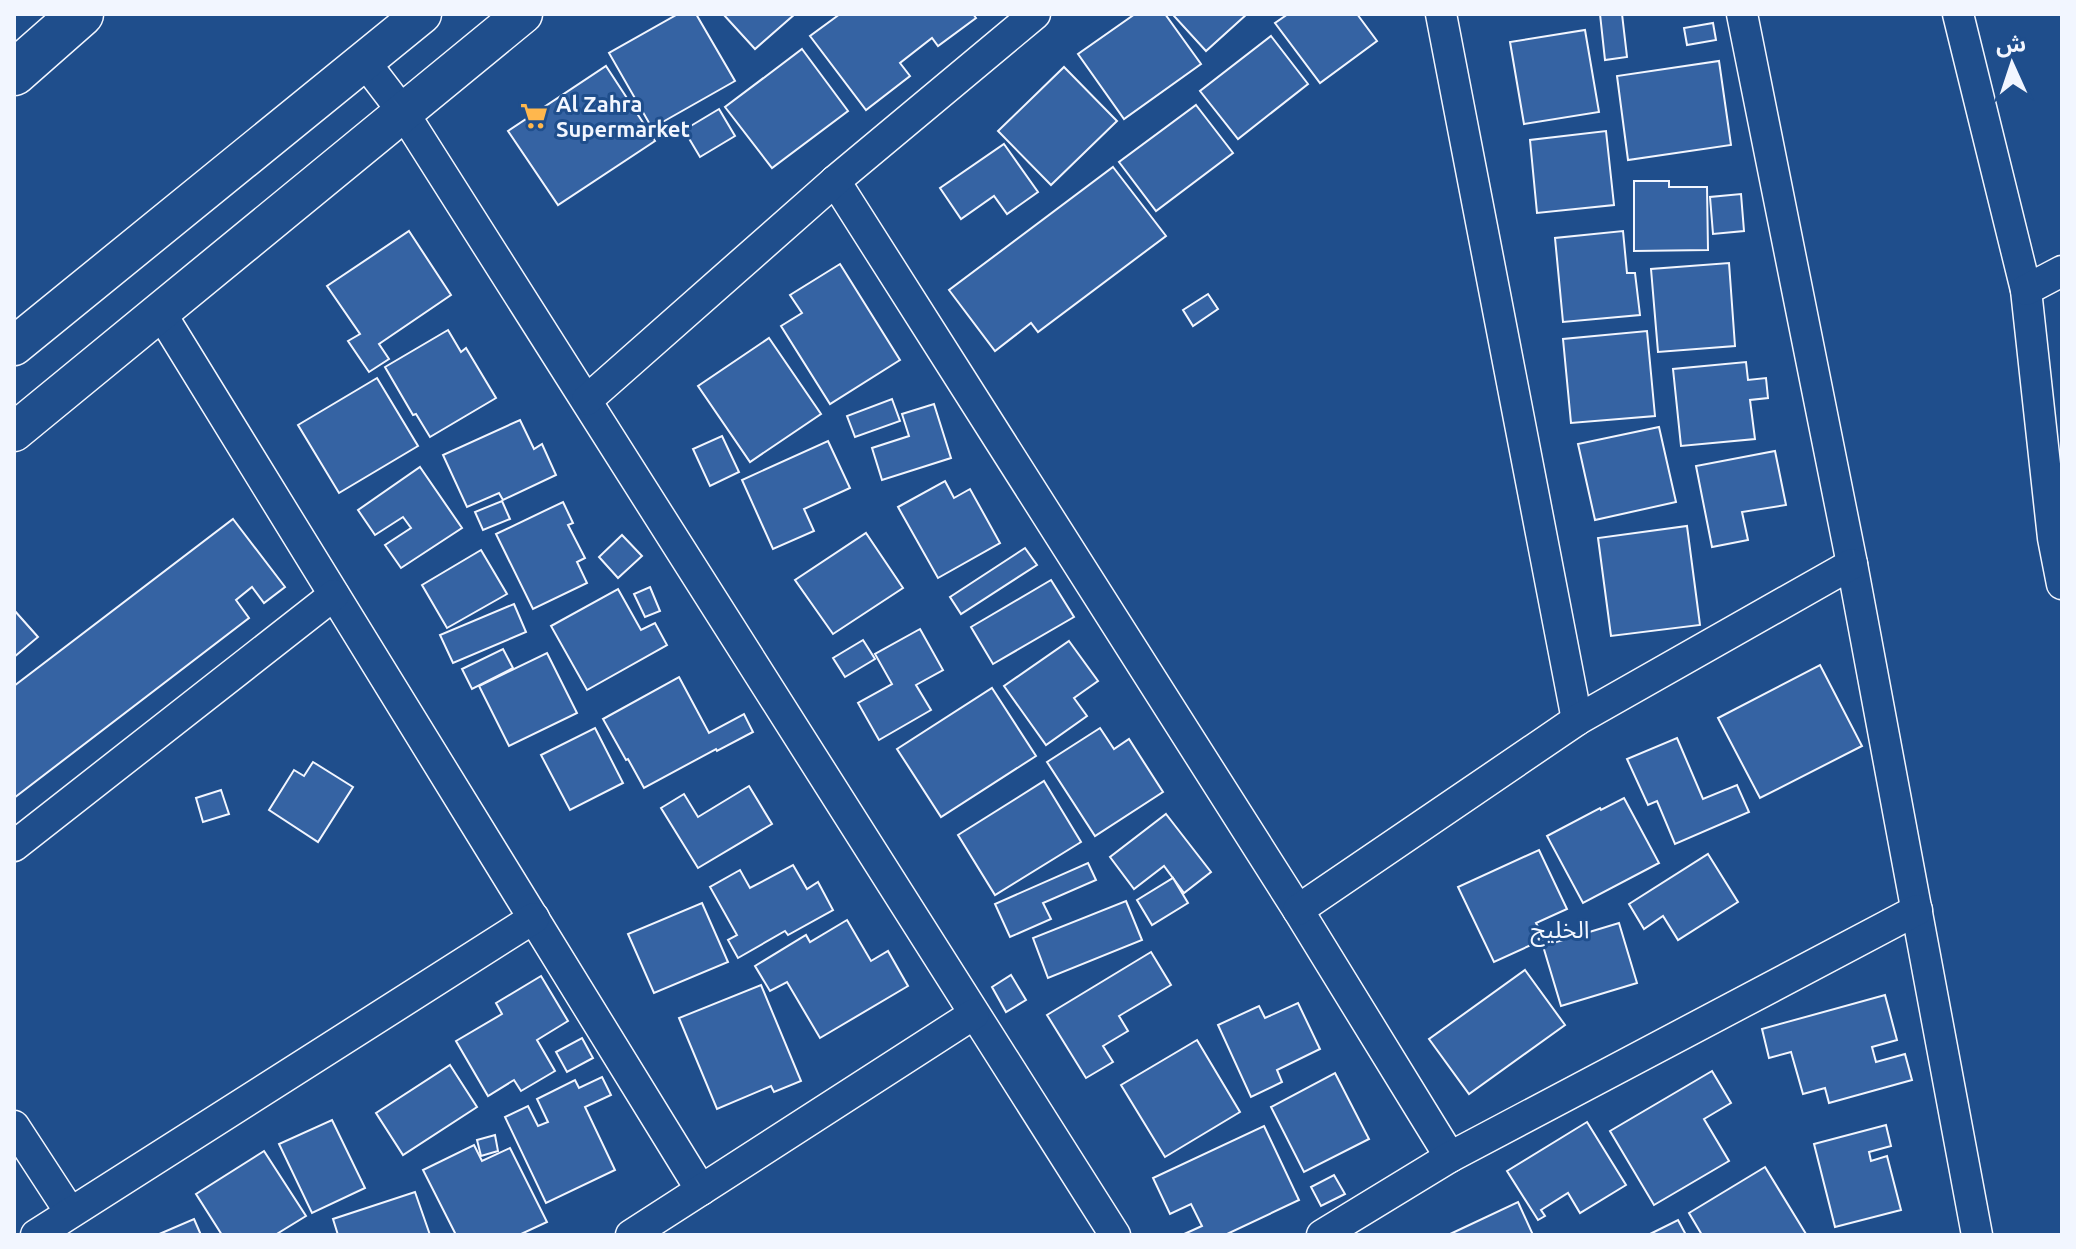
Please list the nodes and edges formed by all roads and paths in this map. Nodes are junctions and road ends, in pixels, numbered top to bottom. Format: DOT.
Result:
graph roads {
  1 [pos="81,14"];
  2 [pos="422,14"];
  3 [pos="523,14"];
  4 [pos="1035,14"];
  5 [pos="1441,14"];
  6 [pos="1742,14"];
  7 [pos="1958,14"];
  8 [pos="364,61"];
  9 [pos="14,73"];
  10 [pos="403,112"];
  11 [pos="835,181"];
  12 [pos="2062,271"];
  13 [pos="2026,290"];
  14 [pos="160,312"];
  15 [pos="14,346"];
  16 [pos="587,400"];
  17 [pos="14,432"];
  18 [pos="1852,564"];
  19 [pos="2062,584"];
  20 [pos="334,595"];
  21 [pos="1577,720"];
  22 [pos="14,846"];
  23 [pos="1298,910"];
  24 [pos="1917,910"];
  25 [pos="534,918"];
  26 [pos="974,1014"];
  27 [pos="14,1126"];
  28 [pos="1450,1157"];
  29 [pos="701,1190"];
  30 [pos="70,1212"];
  31 [pos="36,1235"];
  32 [pos="631,1235"];
  33 [pos="1115,1235"];
  34 [pos="1322,1235"];
  35 [pos="1977,1235"];
  1 -- 9 [label="main road"];
  2 -- 8 [label="street"];
  3 -- 10 [label="street"];
  4 -- 11 [label="street"];
  5 -- 21 [label="street"];
  6 -- 18 [label="street"];
  7 -- 13 [label="street"];
  8 -- 10 [label="street"];
  8 -- 15 [label="street"];
  10 -- 14 [label="street"];
  10 -- 16 [label="street"];
  11 -- 16 [label="street"];
  11 -- 23 [label="street"];
  12 -- 13 [label="street"];
  13 -- 19 [label="street"];
  14 -- 17 [label="street"];
  14 -- 20 [label="street"];
  16 -- 26 [label="street"];
  18 -- 21 [label="street"];
  18 -- 24 [label="street"];
  20 -- 22 [label="street"];
  20 -- 25 [label="street"];
  21 -- 23 [label="street"];
  23 -- 28 [label="street"];
  24 -- 28 [label="street"];
  24 -- 35 [label="street"];
  25 -- 29 [label="street"];
  25 -- 30 [label="street"];
  26 -- 29 [label="street"];
  26 -- 33 [label="street"];
  27 -- 30 [label="street"];
  28 -- 34 [label="street"];
  29 -- 32 [label="street"];
  30 -- 31 [label="street"];
}
